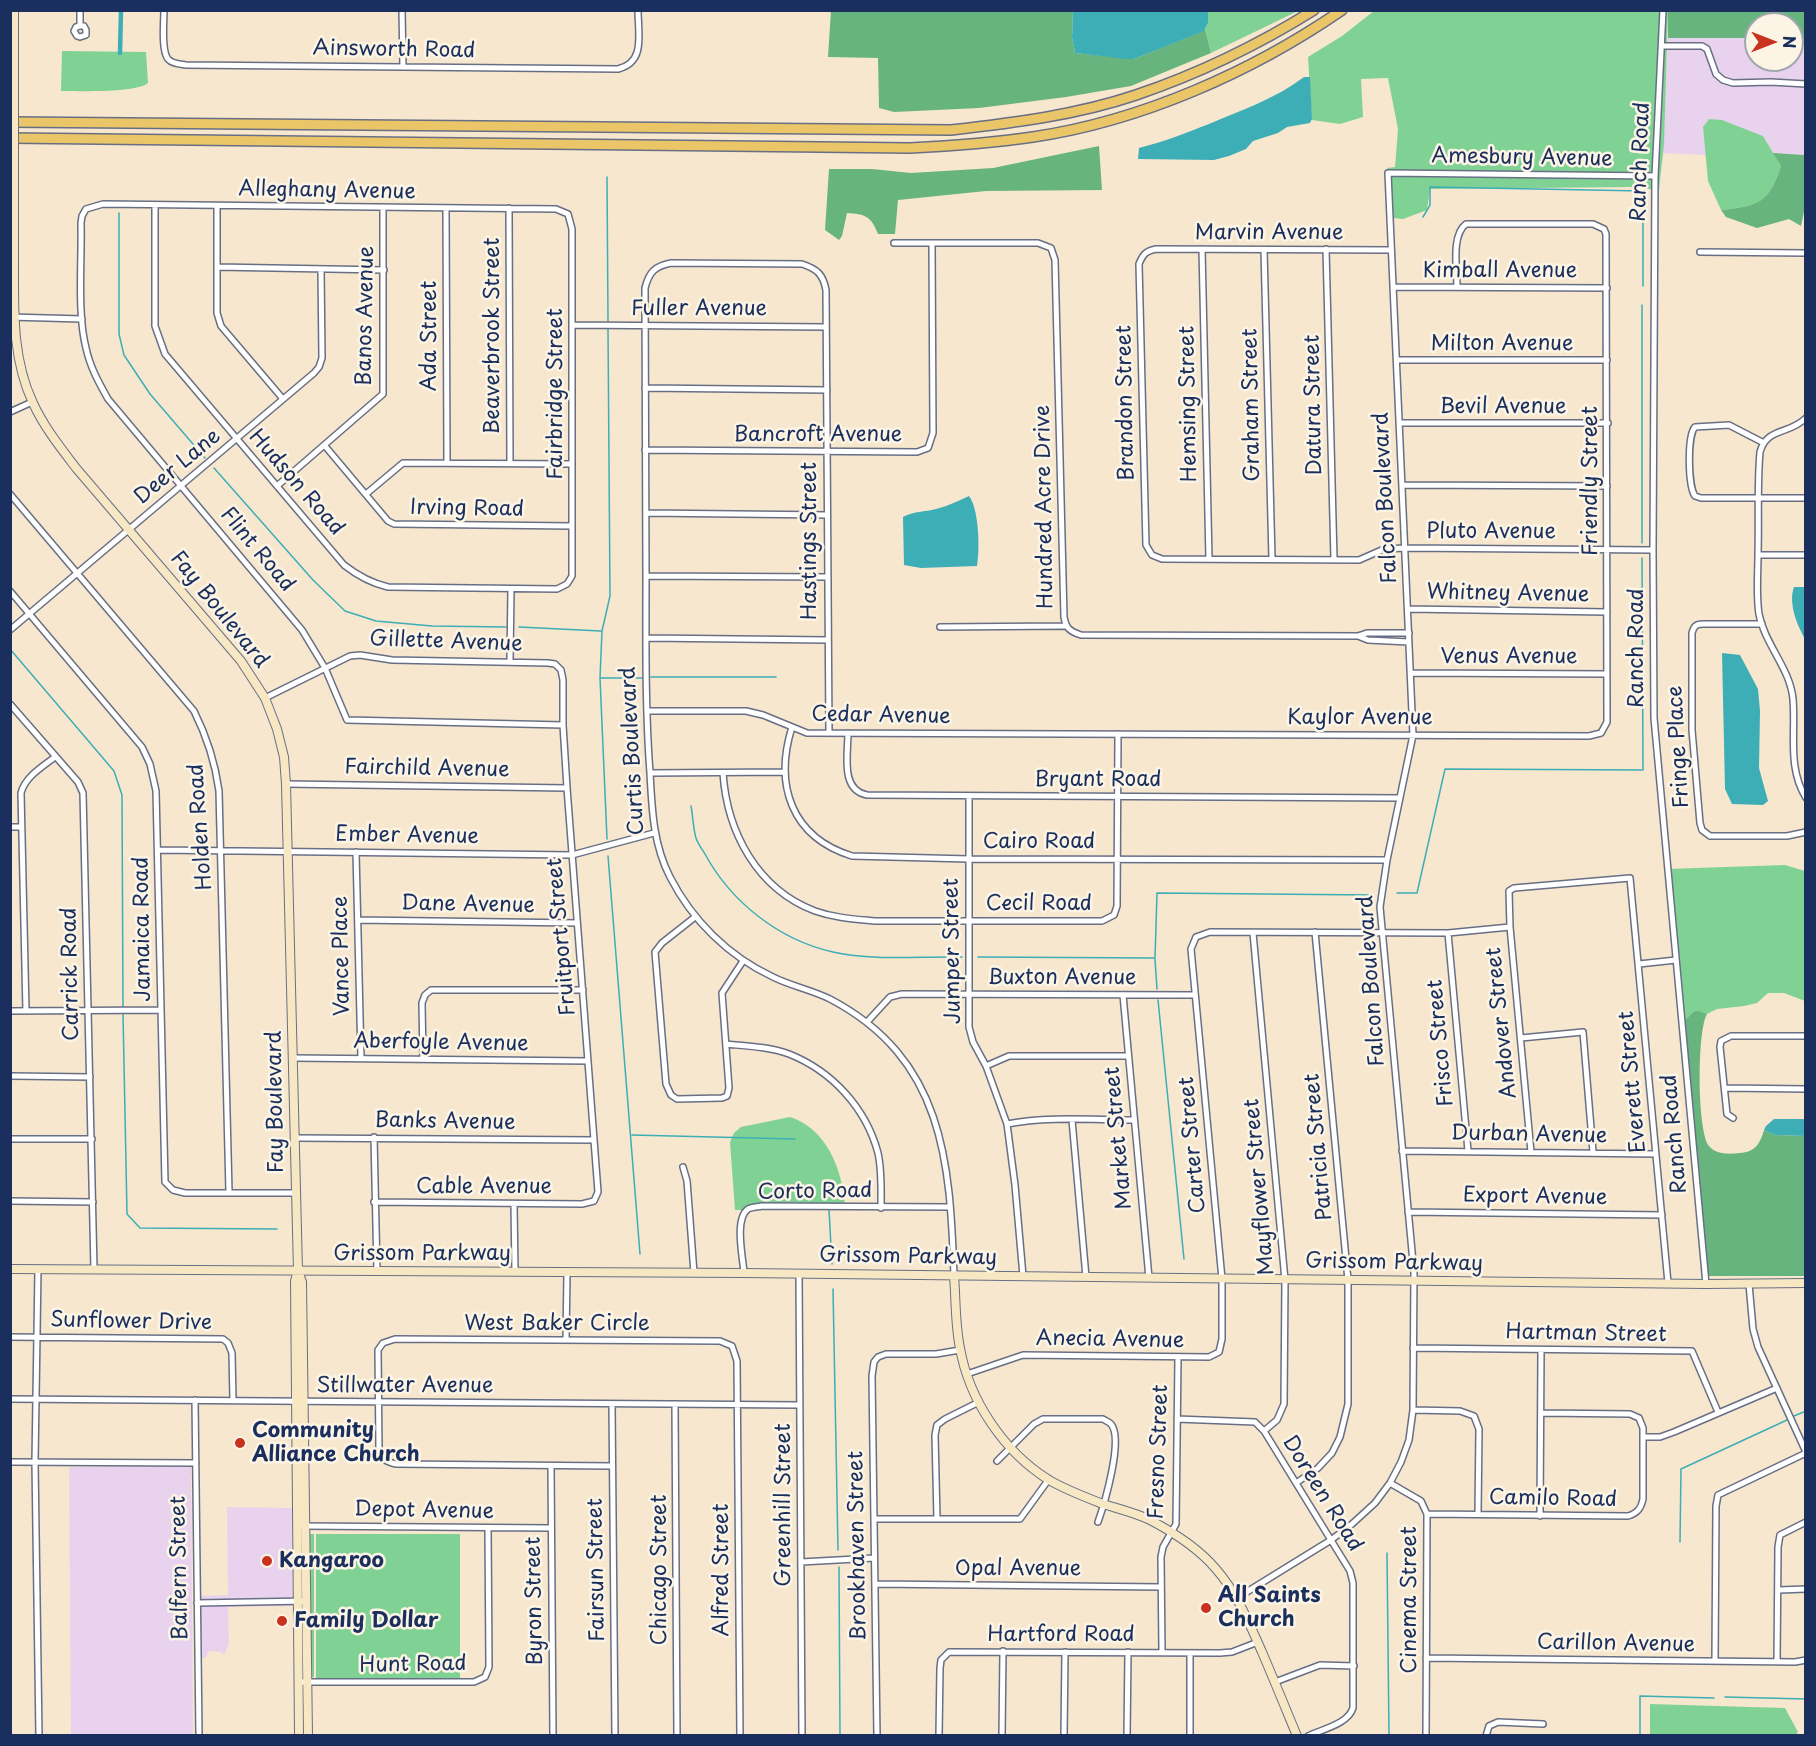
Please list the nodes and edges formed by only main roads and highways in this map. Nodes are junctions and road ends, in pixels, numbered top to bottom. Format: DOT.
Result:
graph roads {
  1 [pos="14,10"];
  2 [pos="1314,10"];
  3 [pos="1342,10"];
  4 [pos="10,122"];
  5 [pos="10,138"];
  6 [pos="12,317"];
  7 [pos="10,1269"];
  8 [pos="298,1271"];
  9 [pos="954,1276"];
  10 [pos="1806,1283"];
  11 [pos="302,1601"];
  12 [pos="299,1736"];
  13 [pos="309,1736"];
  14 [pos="1297,1736"];
  1 -- 6 [label="main road, Fay Boulevard, bridge"];
  2 -- 4 [label="highway"];
  3 -- 5 [label="highway"];
  6 -- 8 [label="main road, Fay Boulevard"];
  7 -- 8 [label="main road, Grissom Parkway"];
  8 -- 9 [label="main road, Grissom Parkway"];
  8 -- 11 [label="main road, Fay Boulevard"];
  9 -- 10 [label="main road, Grissom Parkway"];
  9 -- 14 [label="main road, Curtis Boulevard"];
  11 -- 12 [label="main road, Fay Boulevard"];
  11 -- 13 [label="main road, Fay Boulevard"];
}
